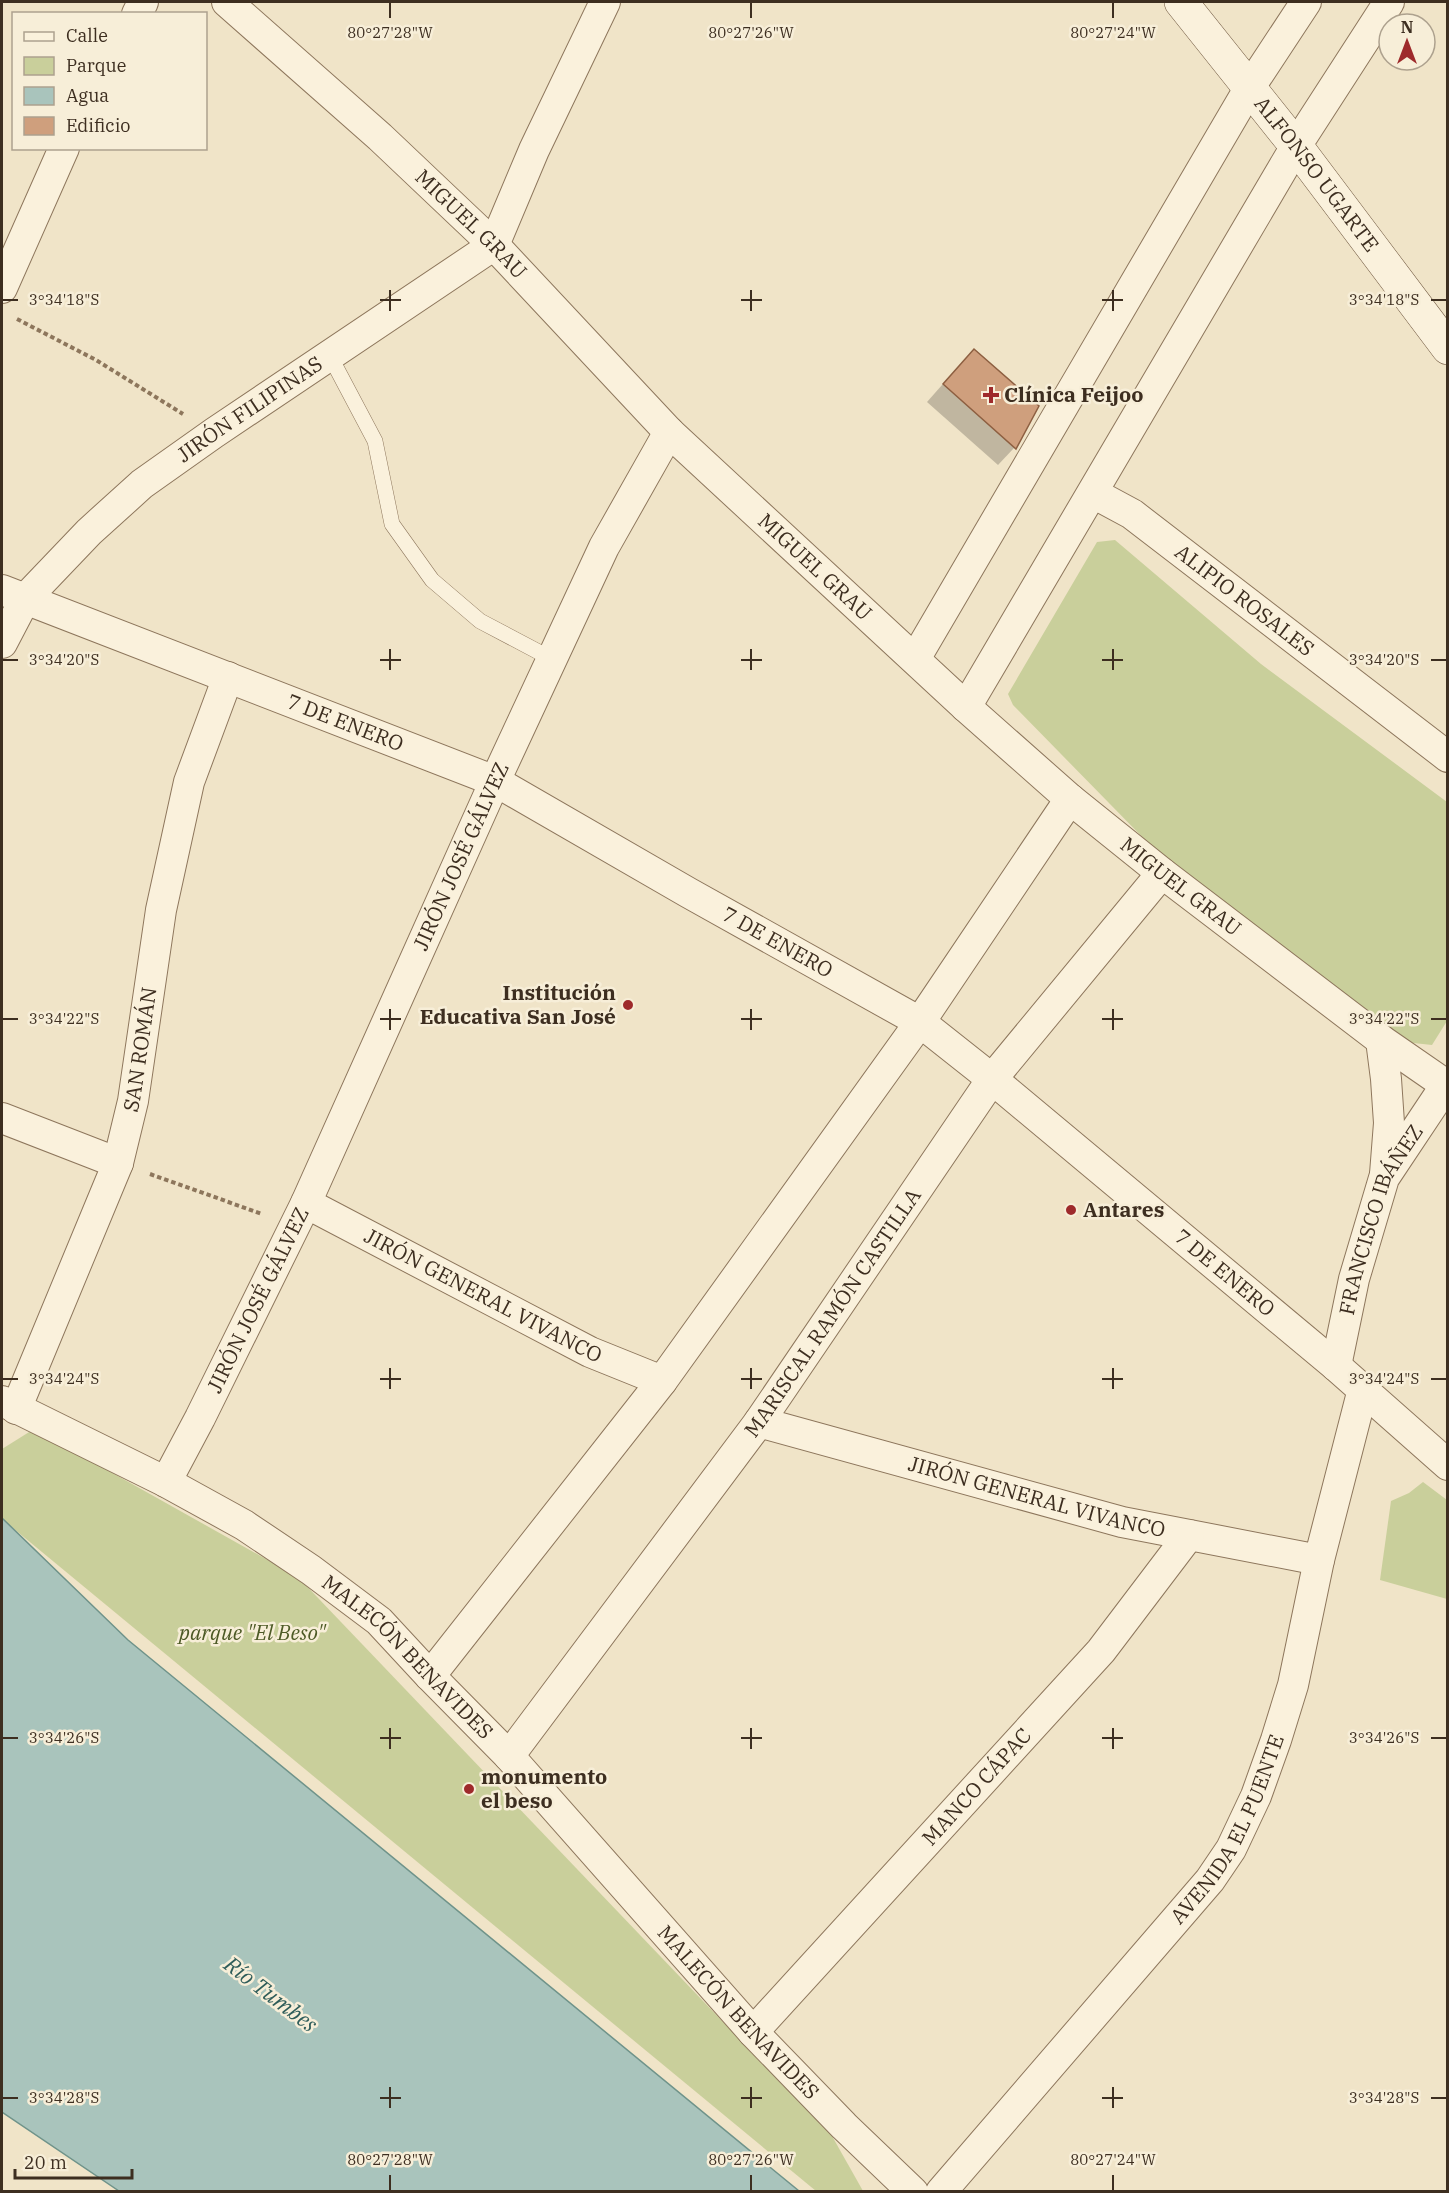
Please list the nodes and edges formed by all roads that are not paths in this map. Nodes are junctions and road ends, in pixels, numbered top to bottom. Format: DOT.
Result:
graph roads {
  1 [pos="227,2"];
  2 [pos="605,2"];
  3 [pos="1181,2"];
  4 [pos="1306,2"];
  5 [pos="1389,2"];
  6 [pos="1250,87"];
  7 [pos="1296,146"];
  8 [pos="63,150"];
  9 [pos="494,245"];
  10 [pos="2,288"];
  11 [pos="1448,348"];
  12 [pos="330,356"];
  13 [pos="669,432"];
  14 [pos="1093,493"];
  15 [pos="13,595"];
  16 [pos="2,643"];
  17 [pos="552,659"];
  18 [pos="915,659"];
  19 [pos="228,677"];
  20 [pos="966,707"];
  21 [pos="1448,758"];
  22 [pos="495,781"];
  23 [pos="1070,799"];
  24 [pos="1162,873"];
  25 [pos="920,1022"];
  26 [pos="1381,1040"];
  27 [pos="992,1079"];
  28 [pos="1447,1083"];
  29 [pos="2,1118"];
  30 [pos="118,1163"];
  31 [pos="1384,1178"];
  32 [pos="300,1214"];
  33 [pos="1336,1366"];
  34 [pos="662,1381"];
  35 [pos="1363,1389"];
  36 [pos="9,1405"];
  37 [pos="759,1422"];
  38 [pos="1447,1464"];
  39 [pos="166,1482"];
  40 [pos="1189,1535"];
  41 [pos="1318,1560"];
  42 [pos="430,1676"];
  43 [pos="509,1756"];
  44 [pos="753,2032"];
  45 [pos="913,2192"];
  46 [pos="942,2192"];
  1 -- 9 [label="street, MIGUEL GRAU"];
  2 -- 9 [label="street"];
  3 -- 6 [label="main road, ALFONSO UGARTE"];
  4 -- 6 [label="street"];
  5 -- 7 [label="street"];
  6 -- 7 [label="main road, ALFONSO UGARTE"];
  6 -- 18 [label="street"];
  7 -- 11 [label="main road, ALFONSO UGARTE"];
  7 -- 14 [label="street"];
  8 -- 10 [label="street"];
  9 -- 12 [label="street, JIRÓN FILIPINAS"];
  9 -- 13 [label="street, MIGUEL GRAU"];
  12 -- 15 [label="street, JIRÓN FILIPINAS"];
  12 -- 17 [label="lane"];
  13 -- 17 [label="street, JIRÓN JOSÉ GÁLVEZ"];
  13 -- 18 [label="street, MIGUEL GRAU"];
  14 -- 20 [label="street"];
  14 -- 21 [label="street, ALIPIO ROSALES"];
  15 -- 16 [label="street, JIRÓN FILIPINAS"];
  15 -- 19 [label="street, 7 DE ENERO"];
  17 -- 22 [label="street, JIRÓN JOSÉ GÁLVEZ"];
  18 -- 20 [label="street, MIGUEL GRAU"];
  19 -- 22 [label="street, 7 DE ENERO"];
  19 -- 30 [label="street, SAN ROMÁN"];
  20 -- 23 [label="street, MIGUEL GRAU"];
  22 -- 25 [label="street, 7 DE ENERO"];
  22 -- 32 [label="street, JIRÓN JOSÉ GÁLVEZ"];
  23 -- 24 [label="street, MIGUEL GRAU"];
  23 -- 25 [label="street"];
  24 -- 26 [label="street, MIGUEL GRAU"];
  24 -- 27 [label="street, MARISCAL RAMÓN CASTILLA"];
  25 -- 27 [label="street, 7 DE ENERO"];
  25 -- 34 [label="street"];
  26 -- 28 [label="street, MIGUEL GRAU"];
  26 -- 31 [label="street"];
  27 -- 33 [label="street, 7 DE ENERO"];
  27 -- 37 [label="street, MARISCAL RAMÓN CASTILLA"];
  28 -- 31 [label="street, FRANCISCO IBÁÑEZ"];
  29 -- 30 [label="street"];
  30 -- 36 [label="street, SAN ROMÁN"];
  31 -- 33 [label="street, FRANCISCO IBÁÑEZ"];
  32 -- 34 [label="street, JIRÓN GENERAL VIVANCO"];
  32 -- 39 [label="street, JIRÓN JOSÉ GÁLVEZ"];
  33 -- 35 [label="street, 7 DE ENERO"];
  34 -- 42 [label="street"];
  35 -- 38 [label="street, 7 DE ENERO"];
  35 -- 41 [label="street, AVENIDA EL PUENTE"];
  36 -- 39 [label="street, MALECÓN BENAVIDES"];
  37 -- 40 [label="street, JIRÓN GENERAL VIVANCO"];
  37 -- 43 [label="street, MARISCAL RAMÓN CASTILLA"];
  39 -- 42 [label="street, MALECÓN BENAVIDES"];
  40 -- 41 [label="street, JIRÓN GENERAL VIVANCO"];
  40 -- 44 [label="street, MANCO CÁPAC"];
  41 -- 46 [label="street, AVENIDA EL PUENTE"];
  42 -- 43 [label="street, MALECÓN BENAVIDES"];
  43 -- 44 [label="street, MALECÓN BENAVIDES"];
  44 -- 45 [label="street, MALECÓN BENAVIDES"];
}
